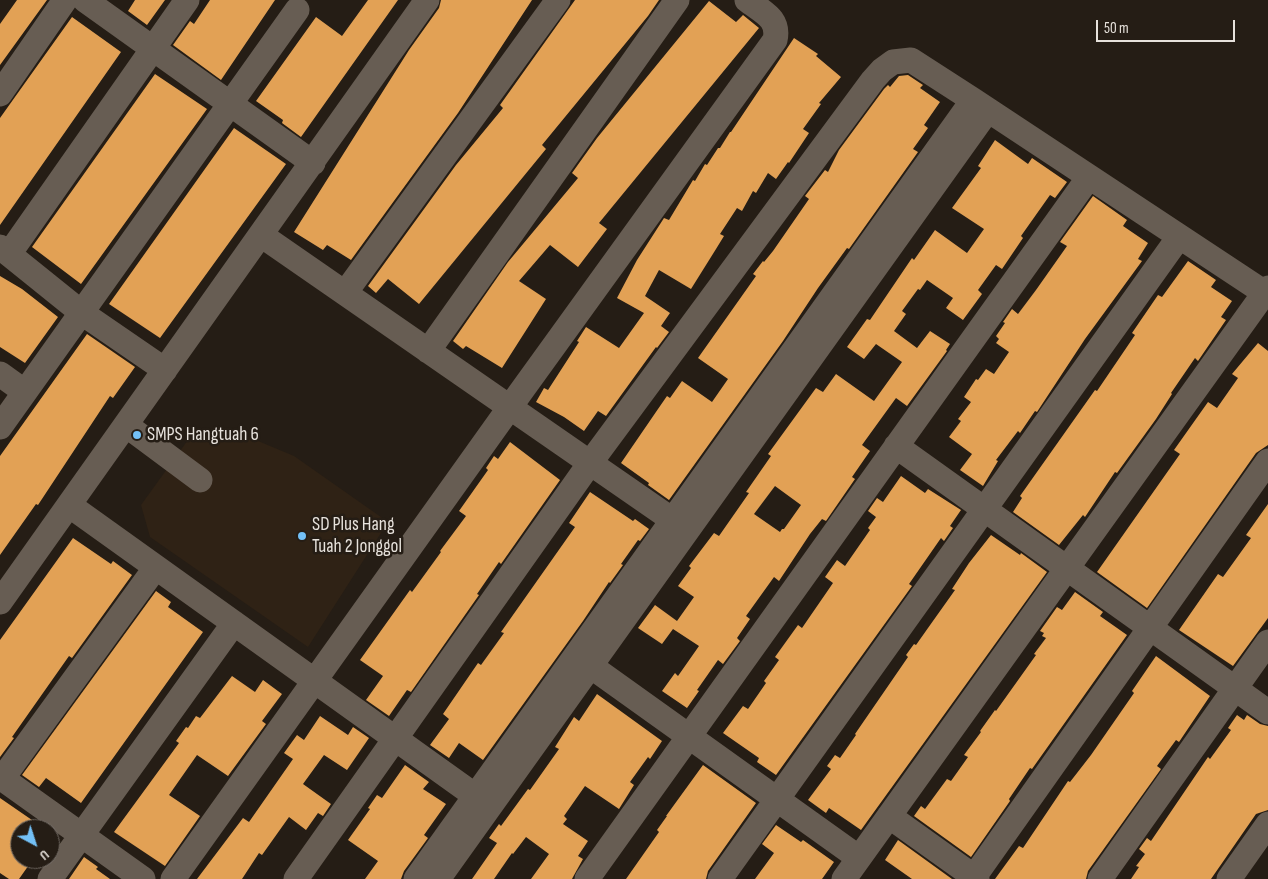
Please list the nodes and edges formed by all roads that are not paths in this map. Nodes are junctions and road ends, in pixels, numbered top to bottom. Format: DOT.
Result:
graph roads {
  1 [pos="65,0"];
  2 [pos="85,0"];
  3 [pos="187,0"];
  4 [pos="427,0"];
  5 [pos="558,0"];
  6 [pos="677,0"];
  7 [pos="746,0"];
  8 [pos="297,10"];
  9 [pos="153,49"];
  10 [pos="0,94"];
  11 [pos="230,104"];
  12 [pos="981,105"];
  13 [pos="313,163"];
  14 [pos="1089,177"];
  15 [pos="261,235"];
  16 [pos="1179,237"];
  17 [pos="4,251"];
  18 [pos="1267,291"];
  19 [pos="345,293"];
  20 [pos="82,313"];
  21 [pos="428,351"];
  22 [pos="165,370"];
  23 [pos="0,374"];
  24 [pos="25,392"];
  25 [pos="510,407"];
  26 [pos="126,425"];
  27 [pos="0,428"];
  28 [pos="896,446"];
  29 [pos="1268,462"];
  30 [pos="590,463"];
  31 [pos="200,480"];
  32 [pos="69,505"];
  33 [pos="985,510"];
  34 [pos="680,525"];
  35 [pos="156,567"];
  36 [pos="1066,568"];
  37 [pos="8,574"];
  38 [pos="0,602"];
  39 [pos="234,623"];
  40 [pos="1151,628"];
  41 [pos="1268,642"];
  42 [pos="583,661"];
  43 [pos="314,680"];
  44 [pos="1235,688"];
  45 [pos="1268,712"];
  46 [pos="688,736"];
  47 [pos="395,738"];
  48 [pos="1,778"];
  49 [pos="777,799"];
  50 [pos="483,801"];
  51 [pos="889,816"];
  52 [pos="1268,824"];
  53 [pos="82,835"];
  54 [pos="859,858"];
  55 [pos="976,878"];
  56 [pos="50,879"];
  57 [pos="143,879"];
  58 [pos="173,879"];
  59 [pos="296,879"];
  60 [pos="416,879"];
  61 [pos="438,879"];
  62 [pos="587,879"];
  63 [pos="720,879"];
  64 [pos="844,879"];
  65 [pos="1100,879"];
  66 [pos="1229,879"];
  1 -- 10 [label="street"];
  2 -- 9 [label="street"];
  3 -- 9 [label="street"];
  4 -- 13 [label="street"];
  5 -- 19 [label="street"];
  6 -- 21 [label="street"];
  7 -- 25 [label="street"];
  8 -- 11 [label="street"];
  9 -- 11 [label="street"];
  9 -- 17 [label="street"];
  11 -- 13 [label="street"];
  11 -- 20 [label="street"];
  12 -- 14 [label="street"];
  12 -- 30 [label="street"];
  12 -- 34 [label="street"];
  13 -- 15 [label="street"];
  14 -- 16 [label="street"];
  14 -- 28 [label="street"];
  15 -- 19 [label="street"];
  15 -- 22 [label="street"];
  16 -- 18 [label="street"];
  16 -- 33 [label="street"];
  17 -- 20 [label="street"];
  18 -- 36 [label="street"];
  19 -- 21 [label="street"];
  20 -- 22 [label="street"];
  20 -- 24 [label="street"];
  21 -- 25 [label="street"];
  22 -- 26 [label="street"];
  23 -- 24 [label="street"];
  24 -- 27 [label="street"];
  25 -- 30 [label="street"];
  25 -- 43 [label="street"];
  26 -- 31 [label="street"];
  26 -- 32 [label="street"];
  28 -- 33 [label="street"];
  28 -- 46 [label="street"];
  29 -- 40 [label="street"];
  30 -- 34 [label="street"];
  30 -- 47 [label="street"];
  32 -- 35 [label="street"];
  32 -- 37 [label="street"];
  33 -- 36 [label="street"];
  33 -- 49 [label="street"];
  34 -- 42 [label="street"];
  35 -- 39 [label="street"];
  35 -- 48 [label="street"];
  36 -- 40 [label="street"];
  36 -- 51 [label="street"];
  37 -- 38 [label="street"];
  39 -- 43 [label="street"];
  39 -- 53 [label="street"];
  40 -- 44 [label="street"];
  40 -- 55 [label="street"];
  41 -- 44 [label="street"];
  42 -- 46 [label="street"];
  42 -- 50 [label="street"];
  43 -- 47 [label="street"];
  43 -- 58 [label="street"];
  44 -- 45 [label="street"];
  44 -- 65 [label="street"];
  46 -- 49 [label="street"];
  46 -- 62 [label="street"];
  47 -- 50 [label="street"];
  47 -- 59 [label="street"];
  48 -- 53 [label="street"];
  49 -- 54 [label="street"];
  49 -- 63 [label="street"];
  50 -- 60 [label="street"];
  50 -- 61 [label="street"];
  51 -- 54 [label="street"];
  51 -- 55 [label="street"];
  52 -- 66 [label="street"];
  53 -- 56 [label="street"];
  53 -- 57 [label="street"];
  54 -- 64 [label="street"];
}
